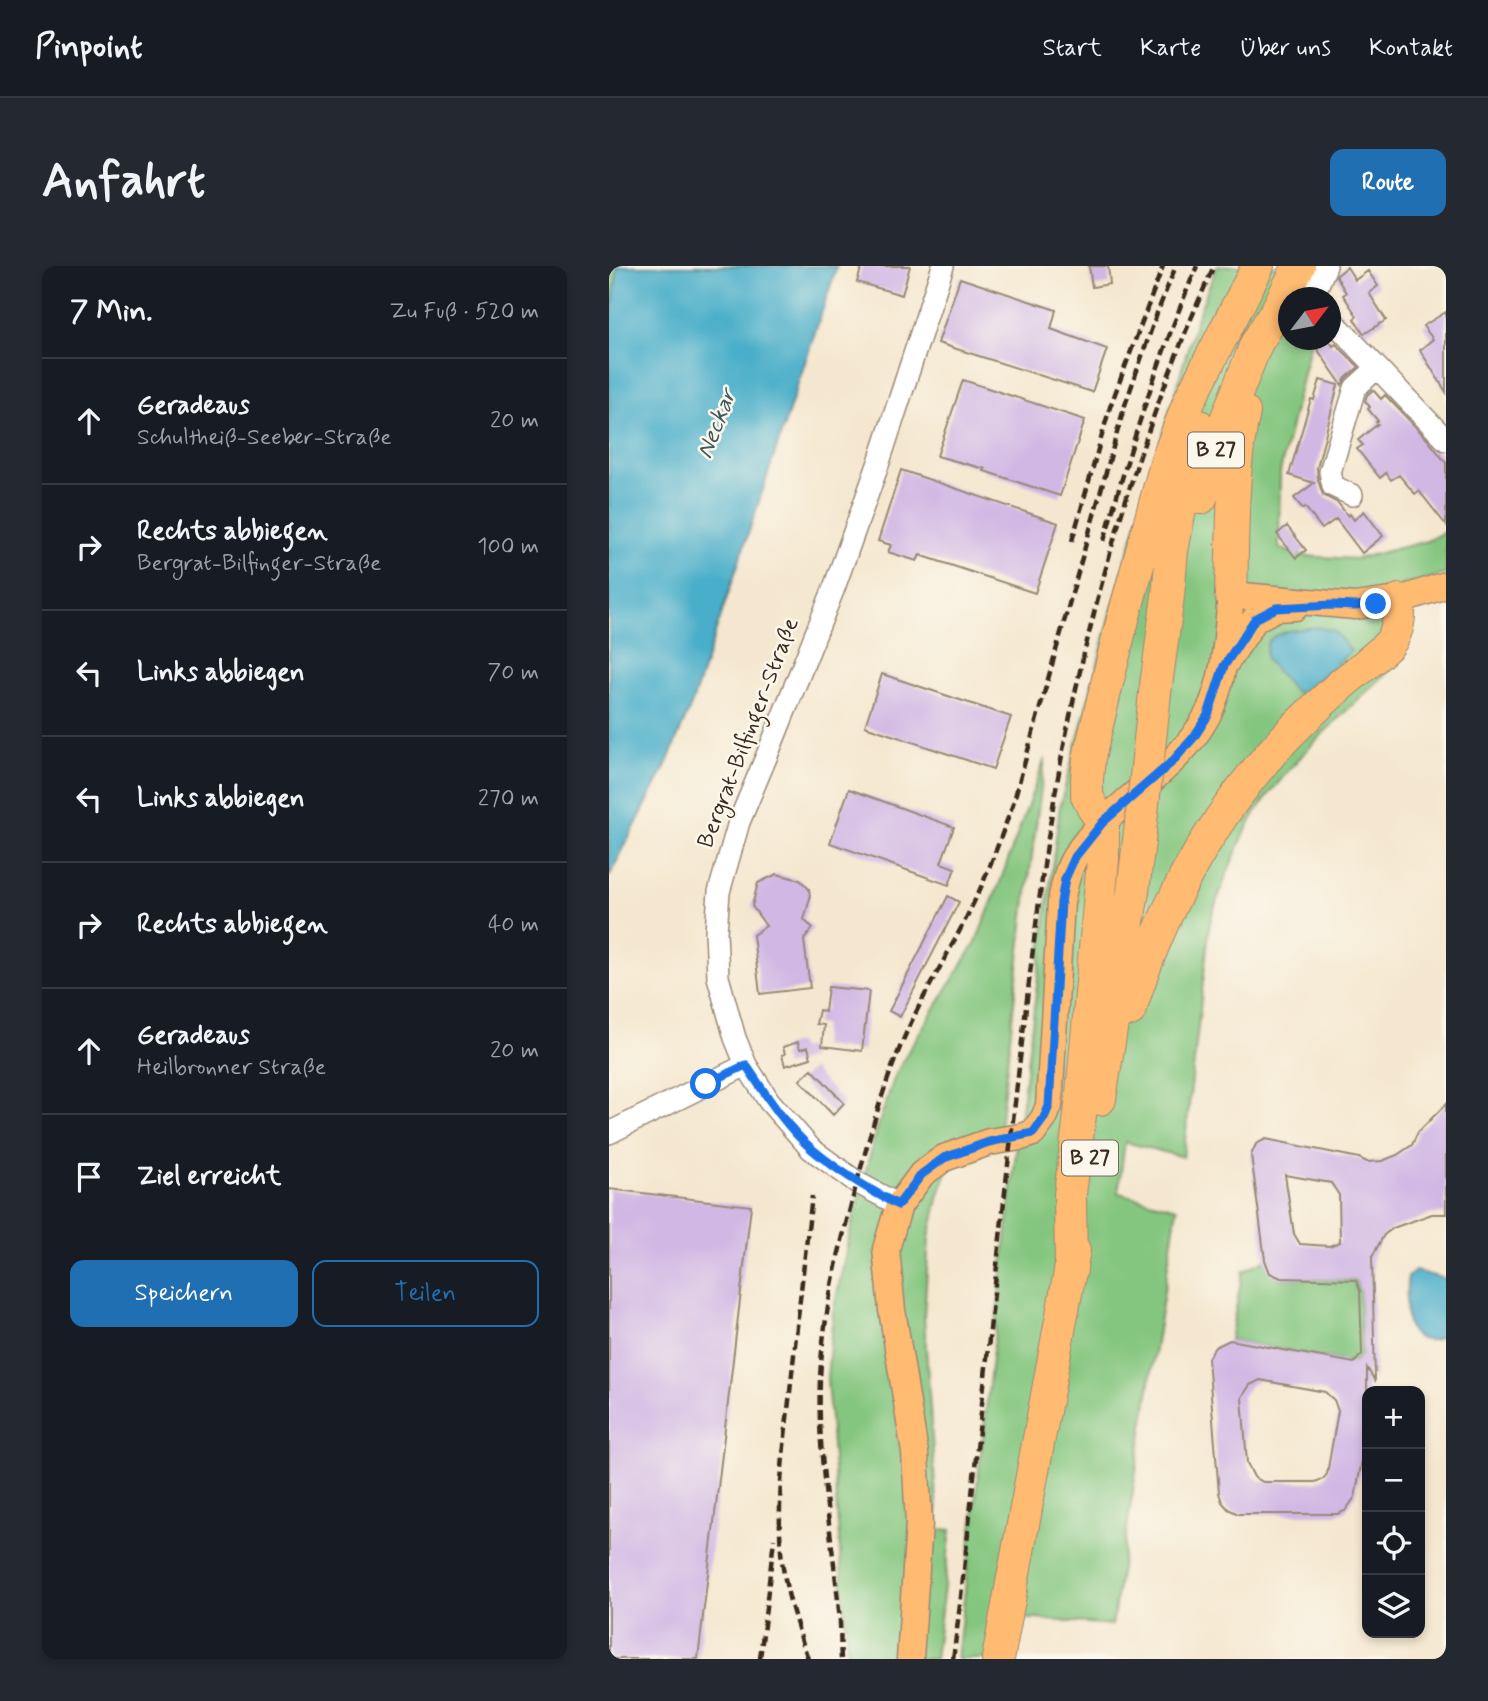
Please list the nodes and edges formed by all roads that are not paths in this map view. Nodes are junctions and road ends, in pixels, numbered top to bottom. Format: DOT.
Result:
graph roads {
  1 [pos="943,266"];
  2 [pos="1258,266"];
  3 [pos="1271,266"];
  4 [pos="1299,266"];
  5 [pos="1326,266"];
  6 [pos="1317,287"];
  7 [pos="1276,310"];
  8 [pos="1341,330"];
  9 [pos="1377,368"];
  10 [pos="1446,440"];
  11 [pos="1352,495"];
  12 [pos="1446,586"];
  13 [pos="1231,595"];
  14 [pos="1168,596"];
  15 [pos="1399,600"];
  16 [pos="1332,605"];
  17 [pos="1224,666"];
  18 [pos="1103,822"];
  19 [pos="1109,1046"];
  20 [pos="746,1065"];
  21 [pos="609,1133"];
  22 [pos="898,1205"];
  23 [pos="1071,1269"];
  24 [pos="910,1659"];
  25 [pos="998,1659"];
  1 -- 20 [label="street, Bergrat-Bilfinger-Straße"];
  2 -- 18 [label="highway"];
  3 -- 14 [label="highway, B 27"];
  4 -- 7 [label="highway, B 27"];
  5 -- 6 [label="street"];
  7 -- 13 [label="highway"];
  7 -- 14 [label="highway, B 27"];
  8 -- 9 [label="street"];
  9 -- 10 [label="street"];
  9 -- 11 [label="street"];
  12 -- 15 [label="main road"];
  13 -- 16 [label="main road"];
  13 -- 17 [label="main road"];
  14 -- 19 [label="highway, B 27, bridge"];
  15 -- 16 [label="main road"];
  15 -- 19 [label="highway"];
  16 -- 17 [label="main road"];
  17 -- 18 [label="main road"];
  18 -- 22 [label="main road"];
  18 -- 23 [label="highway"];
  19 -- 23 [label="highway, B 27"];
  20 -- 21 [label="street"];
  20 -- 22 [label="street, Bergrat-Bilfinger-Straße"];
  22 -- 24 [label="main road"];
  23 -- 25 [label="highway, B 27"];
}
